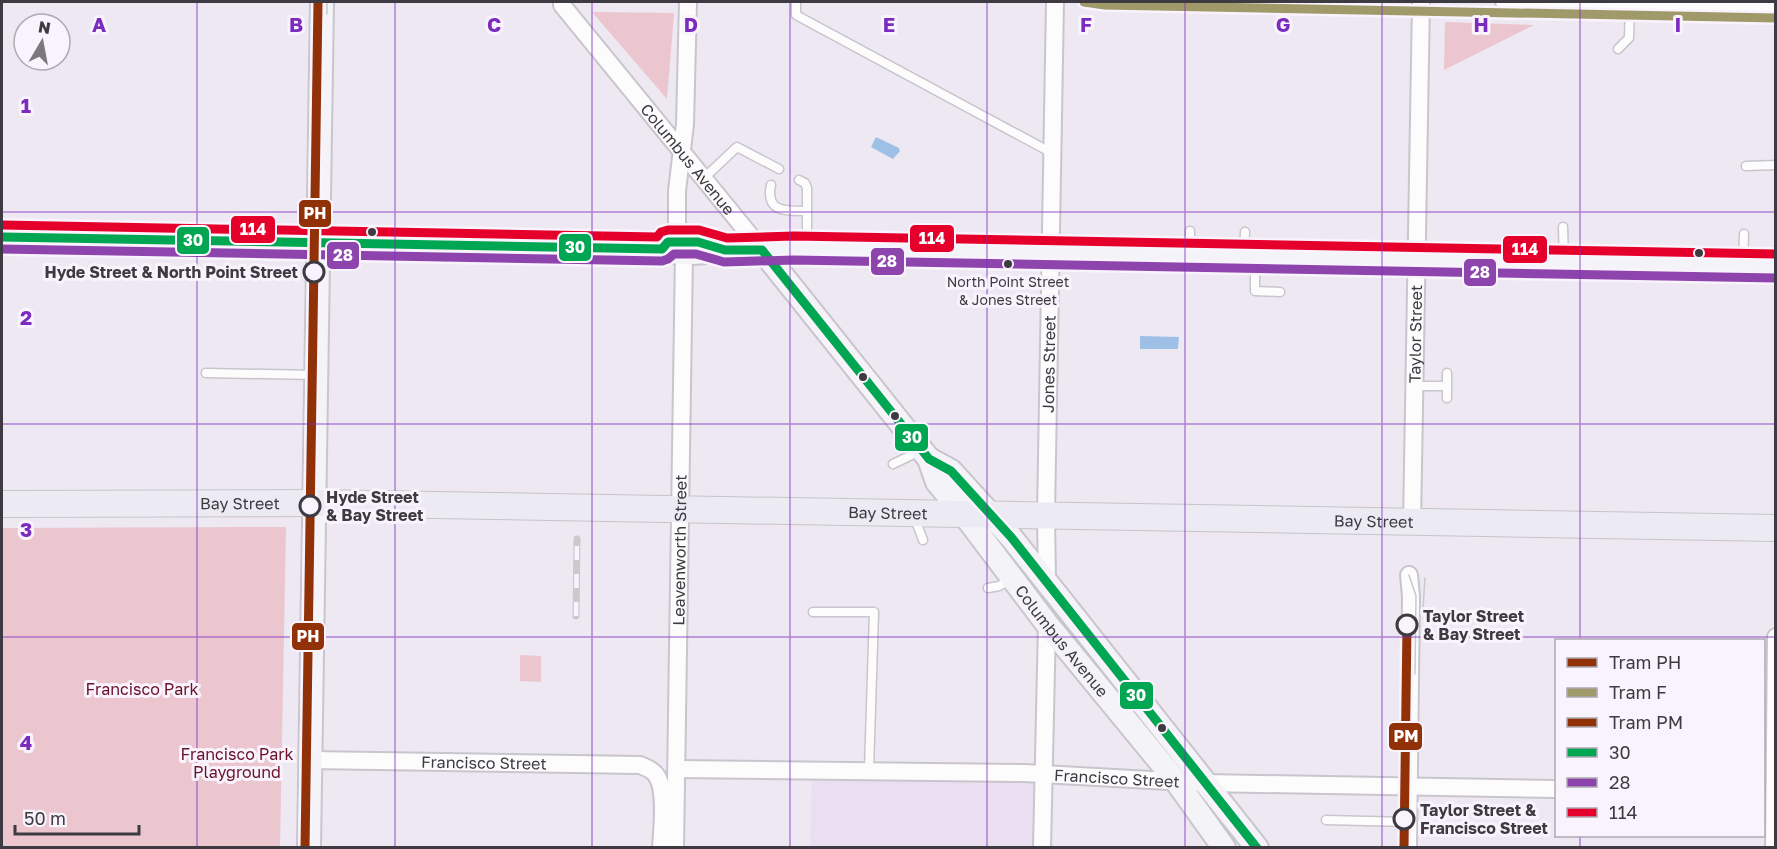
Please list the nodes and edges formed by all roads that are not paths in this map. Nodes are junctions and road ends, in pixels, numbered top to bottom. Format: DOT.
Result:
graph roads {
  1 [pos="322,2"];
  2 [pos="561,2"];
  3 [pos="688,2"];
  4 [pos="796,2"];
  5 [pos="1055,2"];
  6 [pos="1421,2"];
  7 [pos="1504,2"];
  8 [pos="1630,4"];
  9 [pos="1776,7"];
  10 [pos="1618,50"];
  11 [pos="1052,153"];
  12 [pos="683,155"];
  13 [pos="1776,165"];
  14 [pos="1746,166"];
  15 [pos="779,169"];
  16 [pos="703,179"];
  17 [pos="799,180"];
  18 [pos="771,185"];
  19 [pos="807,211"];
  20 [pos="1563,227"];
  21 [pos="1190,231"];
  22 [pos="1245,232"];
  23 [pos="1744,234"];
  24 [pos="2,237"];
  25 [pos="318,243"];
  26 [pos="674,248"];
  27 [pos="807,249"];
  28 [pos="762,250"];
  29 [pos="1051,253"];
  30 [pos="1190,256"];
  31 [pos="1250,257"];
  32 [pos="1417,260"];
  33 [pos="1564,262"];
  34 [pos="1743,266"];
  35 [pos="1776,266"];
  36 [pos="1280,292"];
  37 [pos="206,373"];
  38 [pos="1447,373"];
  39 [pos="316,375"];
  40 [pos="1415,386"];
  41 [pos="1447,386"];
  42 [pos="1447,398"];
  43 [pos="925,454"];
  44 [pos="892,464"];
  45 [pos="314,503"];
  46 [pos="2,504"];
  47 [pos="681,509"];
  48 [pos="913,513"];
  49 [pos="963,513"];
  50 [pos="989,514"];
  51 [pos="1046,515"];
  52 [pos="1412,523"];
  53 [pos="1776,528"];
  54 [pos="923,540"];
  55 [pos="1409,575"];
  56 [pos="1014,579"];
  57 [pos="1047,582"];
  58 [pos="988,588"];
  59 [pos="813,612"];
  60 [pos="1047,624"];
  61 [pos="1776,637"];
  62 [pos="1775,662"];
  63 [pos="310,760"];
  64 [pos="677,769"];
  65 [pos="869,770"];
  66 [pos="1043,774"];
  67 [pos="1176,781"];
  68 [pos="1205,783"];
  69 [pos="1409,787"];
  70 [pos="1555,789"];
  71 [pos="1771,793"];
  72 [pos="1326,820"];
  73 [pos="1408,822"];
  74 [pos="309,848"];
  75 [pos="662,848"];
  76 [pos="675,848"];
  77 [pos="1042,848"];
  78 [pos="1224,848"];
  79 [pos="1257,848"];
  80 [pos="1408,848"];
  81 [pos="1774,848"];
  1 -- 25 [label="street"];
  2 -- 12 [label="street, Columbus Avenue"];
  3 -- 12 [label="street, Leavenworth Street"];
  4 -- 11 [label="lane"];
  5 -- 11 [label="street, Jones Street"];
  6 -- 32 [label="street, Taylor Street"];
  7 -- 8 [label="street"];
  8 -- 9 [label="street"];
  8 -- 10 [label="lane"];
  11 -- 29 [label="street, Jones Street"];
  12 -- 16 [label="street, Columbus Avenue"];
  12 -- 26 [label="street, Leavenworth Street"];
  13 -- 14 [label="lane"];
  15 -- 16 [label="lane"];
  16 -- 28 [label="street, Columbus Avenue"];
  17 -- 19 [label="lane"];
  18 -- 19 [label="lane"];
  19 -- 27 [label="lane"];
  20 -- 33 [label="lane"];
  21 -- 30 [label="lane"];
  22 -- 31 [label="lane"];
  23 -- 34 [label="lane"];
  24 -- 25 [label="street"];
  25 -- 26 [label="street"];
  25 -- 39 [label="street"];
  26 -- 28 [label="street"];
  26 -- 47 [label="street, Leavenworth Street"];
  27 -- 28 [label="street"];
  27 -- 29 [label="street"];
  28 -- 43 [label="street, Columbus Avenue"];
  29 -- 30 [label="street"];
  29 -- 51 [label="street, Jones Street"];
  30 -- 31 [label="street"];
  31 -- 32 [label="street"];
  31 -- 36 [label="lane"];
  32 -- 33 [label="street"];
  32 -- 40 [label="street, Taylor Street"];
  33 -- 34 [label="street"];
  34 -- 35 [label="street"];
  37 -- 39 [label="lane"];
  38 -- 41 [label="lane"];
  39 -- 45 [label="street"];
  40 -- 41 [label="lane"];
  40 -- 52 [label="street, Taylor Street"];
  41 -- 42 [label="lane"];
  43 -- 44 [label="lane"];
  43 -- 49 [label="street, Columbus Avenue"];
  43 -- 50 [label="street, Columbus Avenue"];
  45 -- 46 [label="main road, Bay Street"];
  45 -- 47 [label="main road, Bay Street"];
  45 -- 63 [label="street"];
  47 -- 48 [label="main road, Bay Street"];
  47 -- 64 [label="street, Leavenworth Street"];
  48 -- 49 [label="main road, Bay Street"];
  48 -- 54 [label="lane"];
  49 -- 50 [label="main road, Bay Street"];
  49 -- 56 [label="street, Columbus Avenue"];
  50 -- 51 [label="main road, Bay Street"];
  50 -- 57 [label="street, Columbus Avenue"];
  51 -- 52 [label="main road, Bay Street"];
  51 -- 57 [label="street, Jones Street"];
  52 -- 53 [label="main road, Bay Street"];
  55 -- 69 [label="street"];
  56 -- 58 [label="lane"];
  56 -- 60 [label="street, Columbus Avenue"];
  57 -- 68 [label="street, Columbus Avenue"];
  59 -- 65 [label="lane"];
  60 -- 66 [label="street"];
  60 -- 67 [label="street, Columbus Avenue"];
  61 -- 62 [label="street"];
  62 -- 71 [label="street"];
  63 -- 74 [label="street"];
  63 -- 75 [label="street, Francisco Street"];
  64 -- 65 [label="street, Francisco Street"];
  64 -- 76 [label="street, Leavenworth Street"];
  65 -- 66 [label="street, Francisco Street"];
  66 -- 67 [label="street, Francisco Street"];
  66 -- 77 [label="street"];
  67 -- 68 [label="street, Francisco Street"];
  67 -- 78 [label="street, Columbus Avenue"];
  68 -- 69 [label="street, Francisco Street"];
  68 -- 79 [label="street, Columbus Avenue"];
  69 -- 70 [label="street, Francisco Street"];
  69 -- 73 [label="street"];
  71 -- 81 [label="street"];
  72 -- 73 [label="lane"];
  73 -- 80 [label="street"];
}
